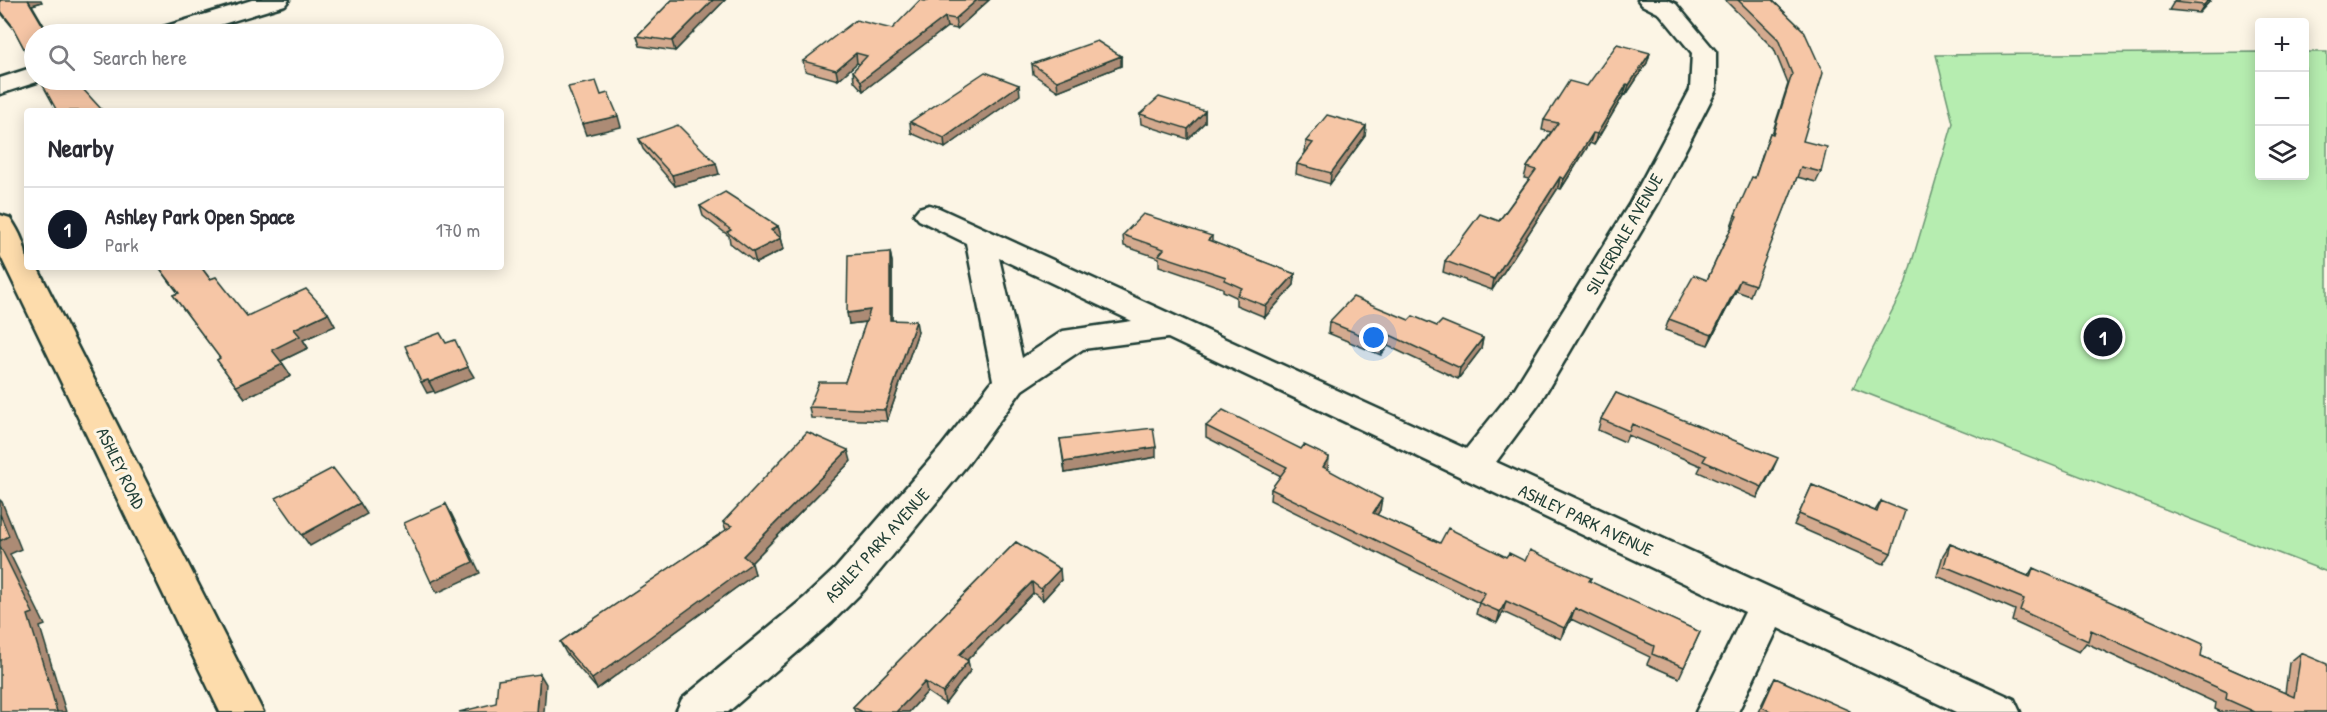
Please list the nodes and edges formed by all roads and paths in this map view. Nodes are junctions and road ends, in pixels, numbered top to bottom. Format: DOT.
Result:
graph roads {
  1 [pos="277,0"];
  2 [pos="1650,0"];
  3 [pos="199,24"];
  4 [pos="24,78"];
  5 [pos="0,86"];
  6 [pos="929,214"];
  7 [pos="0,225"];
  8 [pos="980,238"];
  9 [pos="1172,327"];
  10 [pos="1010,382"];
  11 [pos="1472,467"];
  12 [pos="1769,605"];
  13 [pos="242,712"];
  14 [pos="697,712"];
  15 [pos="1717,712"];
  16 [pos="1999,712"];
  1 -- 3 [label="street"];
  2 -- 11 [label="street, SILVERDALE AVENUE"];
  4 -- 5 [label="street"];
  6 -- 8 [label="street, ASHLEY PARK AVENUE"];
  7 -- 13 [label="main road, ASHLEY ROAD"];
  8 -- 9 [label="street, ASHLEY PARK AVENUE"];
  8 -- 10 [label="street"];
  9 -- 10 [label="street, ASHLEY PARK AVENUE"];
  9 -- 11 [label="street, ASHLEY PARK AVENUE"];
  10 -- 14 [label="street, ASHLEY PARK AVENUE"];
  11 -- 12 [label="street, ASHLEY PARK AVENUE"];
  12 -- 15 [label="street"];
  12 -- 16 [label="street, ASHLEY PARK AVENUE"];
}
